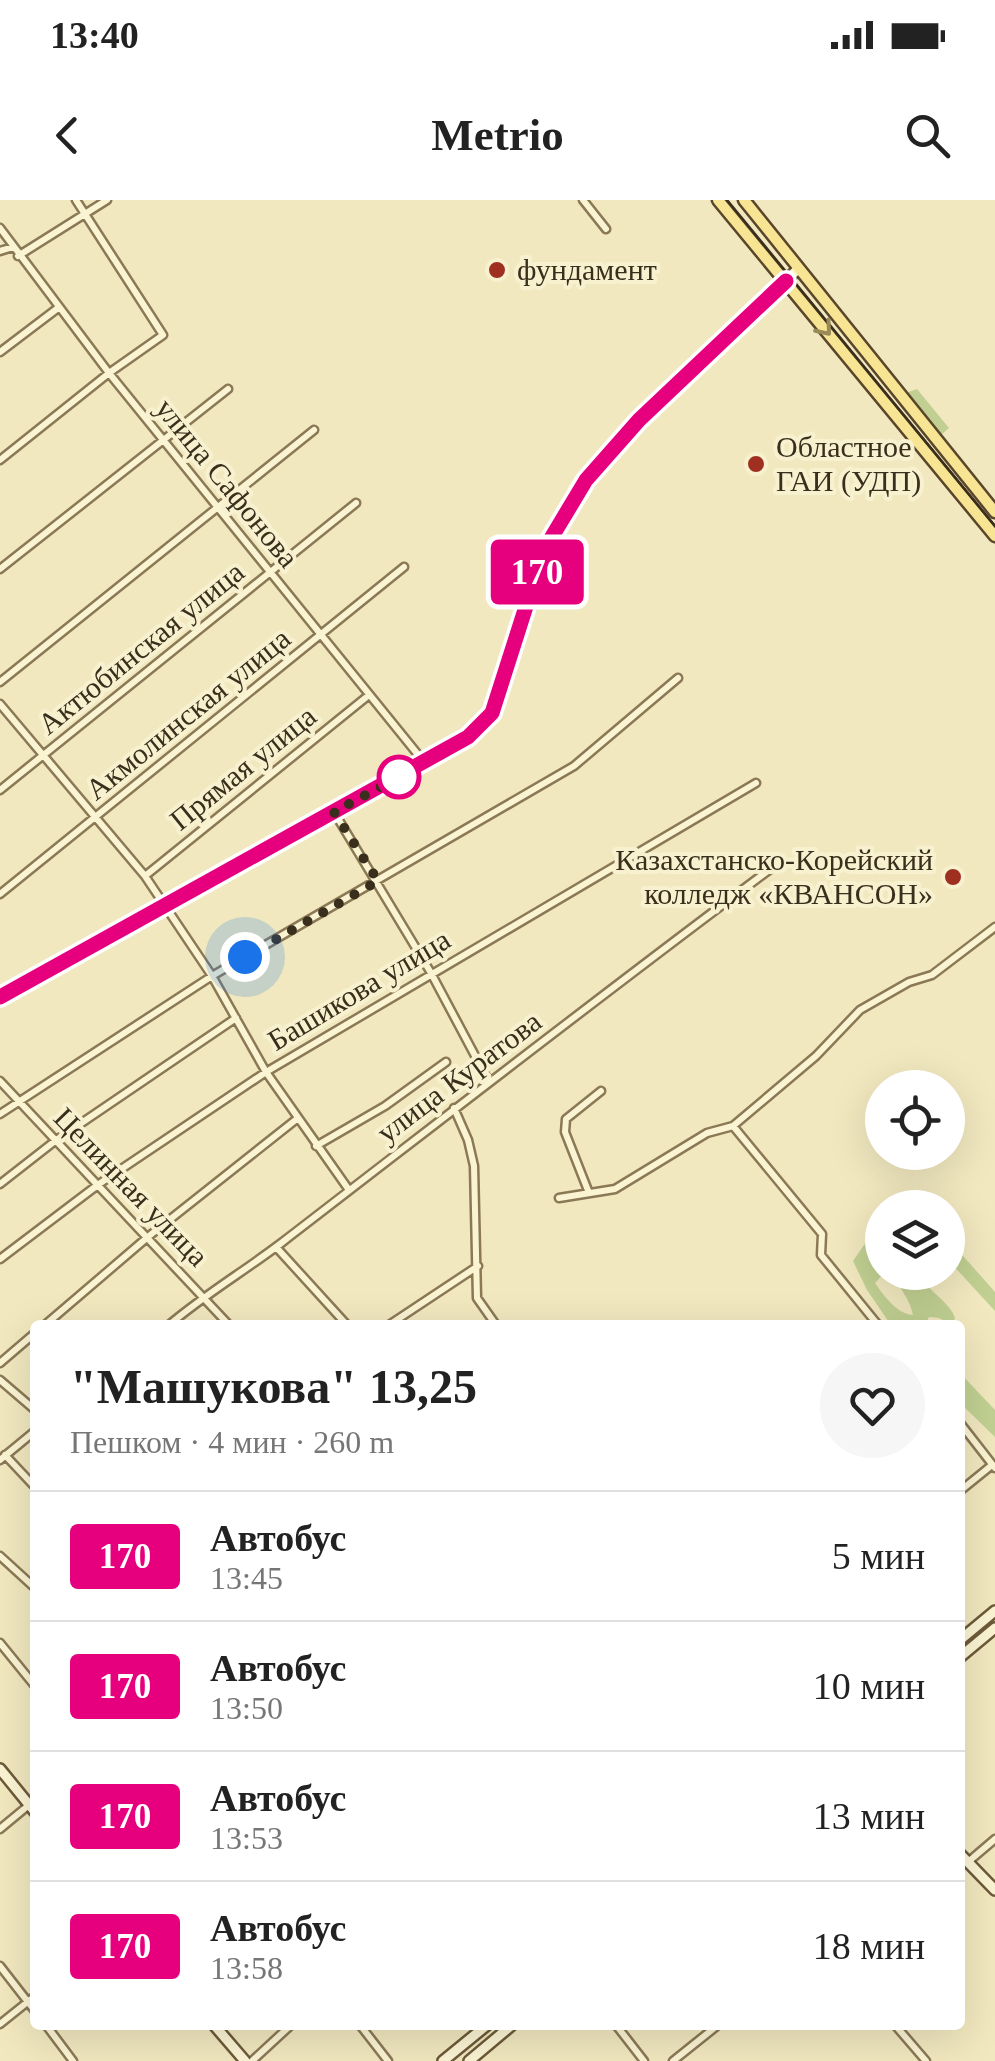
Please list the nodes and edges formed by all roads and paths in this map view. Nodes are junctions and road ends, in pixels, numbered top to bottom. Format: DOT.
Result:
graph roads {
  1 [pos="76,200"];
  2 [pos="107,200"];
  3 [pos="583,200"];
  4 [pos="718,200"];
  5 [pos="744,200"];
  6 [pos="85,214"];
  7 [pos="0,228"];
  8 [pos="606,229"];
  9 [pos="13,247"];
  10 [pos="0,251"];
  11 [pos="18,256"];
  12 [pos="798,269"];
  13 [pos="786,281"];
  14 [pos="58,308"];
  15 [pos="0,352"];
  16 [pos="109,373"];
  17 [pos="228,390"];
  18 [pos="314,430"];
  19 [pos="164,439"];
  20 [pos="0,460"];
  21 [pos="356,504"];
  22 [pos="218,507"];
  23 [pos="995,512"];
  24 [pos="995,536"];
  25 [pos="404,567"];
  26 [pos="0,569"];
  27 [pos="271,572"];
  28 [pos="320,634"];
  29 [pos="678,678"];
  30 [pos="0,682"];
  31 [pos="369,696"];
  32 [pos="0,704"];
  33 [pos="43,756"];
  34 [pos="424,763"];
  35 [pos="756,783"];
  36 [pos="0,790"];
  37 [pos="334,812"];
  38 [pos="95,818"];
  39 [pos="776,864"];
  40 [pos="145,876"];
  41 [pos="378,881"];
  42 [pos="0,894"];
  43 [pos="165,904"];
  44 [pos="995,927"];
  45 [pos="431,974"];
  46 [pos="212,976"];
  47 [pos="0,997"];
  48 [pos="236,1018"];
  49 [pos="446,1062"];
  50 [pos="266,1072"];
  51 [pos="0,1080"];
  52 [pos="489,1082"];
  53 [pos="600,1091"];
  54 [pos="18,1100"];
  55 [pos="454,1108"];
  56 [pos="0,1114"];
  57 [pos="298,1118"];
  58 [pos="733,1126"];
  59 [pos="55,1141"];
  60 [pos="316,1146"];
  61 [pos="0,1184"];
  62 [pos="99,1184"];
  63 [pos="348,1190"];
  64 [pos="589,1193"];
  65 [pos="558,1198"];
  66 [pos="149,1236"];
  67 [pos="276,1247"];
  68 [pos="0,1259"];
  69 [pos="478,1266"];
  70 [pos="204,1296"];
  71 [pos="51,1320"];
  72 [pos="175,1320"];
  73 [pos="225,1320"];
  74 [pos="342,1320"];
  75 [pos="397,1320"];
  76 [pos="492,1320"];
  77 [pos="874,1320"];
  78 [pos="30,1338"];
  79 [pos="0,1364"];
  80 [pos="0,1380"];
  81 [pos="30,1406"];
  82 [pos="965,1429"];
  83 [pos="30,1435"];
  84 [pos="2,1457"];
  85 [pos="994,1467"];
  86 [pos="30,1482"];
  87 [pos="965,1487"];
  88 [pos="0,1556"];
  89 [pos="30,1583"];
  90 [pos="995,1611"];
  91 [pos="995,1628"];
  92 [pos="965,1636"];
  93 [pos="0,1643"];
  94 [pos="965,1653"];
  95 [pos="30,1680"];
  96 [pos="0,1769"];
  97 [pos="30,1802"];
  98 [pos="30,1807"];
  99 [pos="0,1830"];
  100 [pos="995,1839"];
  101 [pos="965,1857"];
  102 [pos="965,1859"];
  103 [pos="995,1890"];
  104 [pos="0,1966"];
  105 [pos="30,1997"];
  106 [pos="30,2001"];
  107 [pos="0,2024"];
  108 [pos="50,2030"];
  109 [pos="219,2030"];
  110 [pos="285,2030"];
  111 [pos="364,2030"];
  112 [pos="481,2030"];
  113 [pos="506,2030"];
  114 [pos="620,2030"];
  115 [pos="712,2030"];
  116 [pos="899,2030"];
  117 [pos="73,2061"];
  118 [pos="248,2061"];
  119 [pos="388,2061"];
  120 [pos="443,2061"];
  121 [pos="469,2061"];
  122 [pos="644,2061"];
  123 [pos="673,2061"];
  124 [pos="926,2061"];
  1 -- 6 [label="street"];
  2 -- 6 [label="street"];
  3 -- 8 [label="street"];
  4 -- 13 [label="main road"];
  5 -- 12 [label="main road"];
  6 -- 11 [label="street"];
  6 -- 16 [label="street"];
  7 -- 9 [label="street, улица Сафонова"];
  9 -- 10 [label="street"];
  9 -- 11 [label="street, улица Сафонова"];
  11 -- 14 [label="street, улица Сафонова"];
  12 -- 13 [label="street"];
  12 -- 23 [label="main road"];
  13 -- 24 [label="main road, one-way"];
  13 -- 34 [label="street"];
  14 -- 15 [label="street"];
  14 -- 16 [label="street, улица Сафонова"];
  16 -- 19 [label="street, улица Сафонова"];
  16 -- 20 [label="street"];
  17 -- 19 [label="street"];
  18 -- 22 [label="street"];
  19 -- 22 [label="street, улица Сафонова"];
  19 -- 26 [label="street"];
  21 -- 27 [label="street, Актюбинская улица"];
  22 -- 27 [label="street, улица Сафонова"];
  22 -- 30 [label="street"];
  25 -- 28 [label="street, Акмолинская улица"];
  27 -- 28 [label="street, улица Сафонова"];
  27 -- 33 [label="street, Актюбинская улица"];
  28 -- 31 [label="street, улица Сафонова"];
  28 -- 38 [label="street, Акмолинская улица"];
  29 -- 41 [label="street"];
  31 -- 34 [label="street, улица Сафонова"];
  31 -- 40 [label="street, Прямая улица"];
  32 -- 33 [label="street"];
  33 -- 36 [label="street, Актюбинская улица"];
  33 -- 38 [label="street"];
  34 -- 37 [label="street"];
  35 -- 45 [label="street, Башикова улица"];
  37 -- 41 [label="street"];
  37 -- 43 [label="street"];
  38 -- 40 [label="street"];
  38 -- 42 [label="street, Акмолинская улица"];
  39 -- 52 [label="street, улица Куратова"];
  40 -- 43 [label="street"];
  41 -- 45 [label="street"];
  41 -- 46 [label="street"];
  43 -- 46 [label="street"];
  43 -- 47 [label="street"];
  44 -- 58 [label="street"];
  45 -- 50 [label="street, Башикова улица"];
  45 -- 52 [label="street"];
  46 -- 48 [label="street"];
  46 -- 54 [label="street"];
  48 -- 50 [label="street"];
  48 -- 59 [label="street"];
  49 -- 60 [label="street"];
  50 -- 57 [label="street"];
  50 -- 62 [label="street, Башикова улица"];
  51 -- 54 [label="street, Целинная улица"];
  52 -- 55 [label="street, улица Куратова"];
  53 -- 64 [label="street"];
  54 -- 56 [label="street"];
  54 -- 59 [label="street, Целинная улица"];
  55 -- 63 [label="street, улица Куратова"];
  55 -- 69 [label="street"];
  57 -- 60 [label="street"];
  57 -- 66 [label="street"];
  58 -- 64 [label="street"];
  58 -- 77 [label="street"];
  59 -- 61 [label="street"];
  59 -- 62 [label="street, Целинная улица"];
  60 -- 63 [label="street"];
  62 -- 66 [label="street, Целинная улица"];
  62 -- 68 [label="street, Башикова улица"];
  63 -- 67 [label="street, улица Куратова"];
  64 -- 65 [label="street"];
  66 -- 70 [label="street, Целинная улица"];
  66 -- 71 [label="street"];
  67 -- 70 [label="street, улица Куратова"];
  67 -- 74 [label="street"];
  69 -- 75 [label="street"];
  69 -- 76 [label="street"];
  70 -- 72 [label="street, улица Куратова"];
  70 -- 73 [label="street, Целинная улица"];
  78 -- 79 [label="street"];
  80 -- 81 [label="street"];
  82 -- 85 [label="street"];
  83 -- 84 [label="street"];
  84 -- 86 [label="street"];
  85 -- 87 [label="street"];
  88 -- 89 [label="street"];
  90 -- 92 [label="street"];
  91 -- 94 [label="street"];
  93 -- 95 [label="street"];
  96 -- 97 [label="street"];
  98 -- 99 [label="street"];
  100 -- 101 [label="street"];
  102 -- 103 [label="street"];
  104 -- 105 [label="street"];
  106 -- 107 [label="street"];
  108 -- 117 [label="street"];
  109 -- 118 [label="street"];
  110 -- 118 [label="street"];
  111 -- 119 [label="street"];
  112 -- 120 [label="street"];
  113 -- 121 [label="street"];
  114 -- 122 [label="street"];
  115 -- 123 [label="street"];
  116 -- 124 [label="street"];
}
